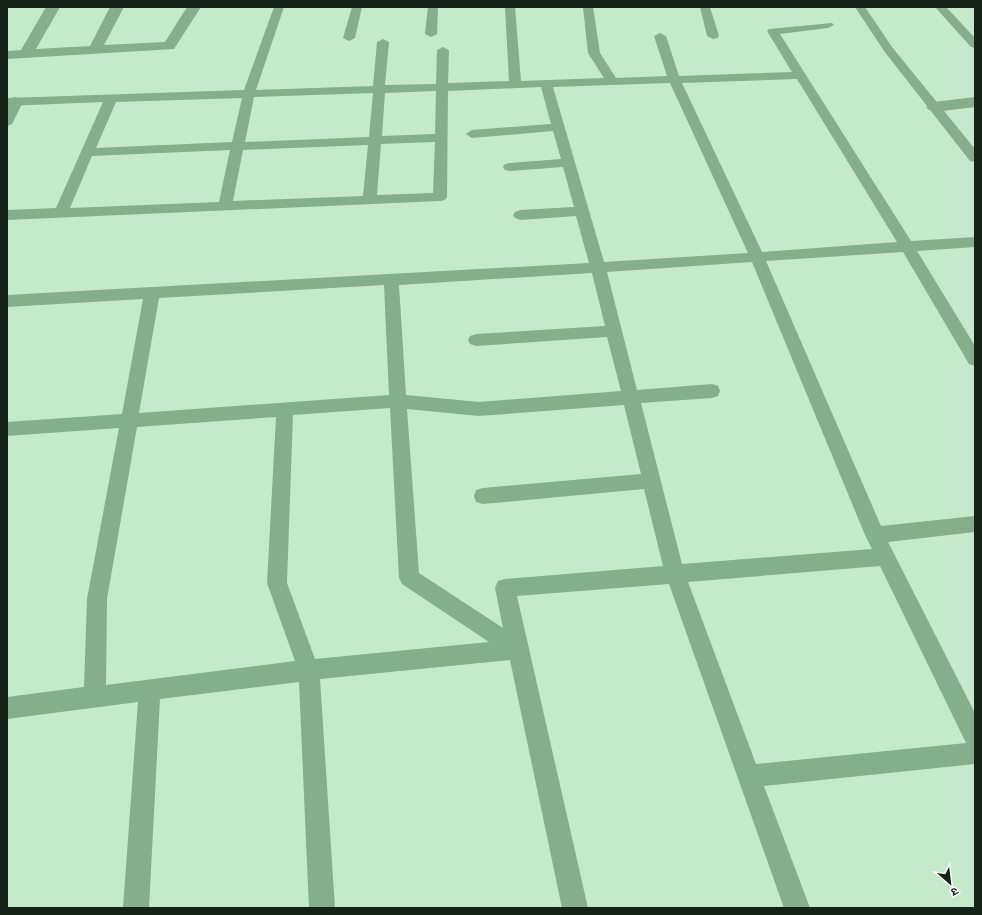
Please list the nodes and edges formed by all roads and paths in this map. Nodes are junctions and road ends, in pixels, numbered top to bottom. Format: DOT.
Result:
graph roads {
  1 [pos="53,7"];
  2 [pos="117,7"];
  3 [pos="194,7"];
  4 [pos="280,7"];
  5 [pos="357,7"];
  6 [pos="433,7"];
  7 [pos="510,7"];
  8 [pos="588,7"];
  9 [pos="705,7"];
  10 [pos="860,7"];
  11 [pos="940,7"];
  12 [pos="828,25"];
  13 [pos="431,34"];
  14 [pos="660,36"];
  15 [pos="713,36"];
  16 [pos="349,38"];
  17 [pos="384,42"];
  18 [pos="975,45"];
  19 [pos="95,50"];
  20 [pos="443,50"];
  21 [pos="26,54"];
  22 [pos="7,55"];
  23 [pos="799,75"];
  24 [pos="674,79"];
  25 [pos="612,81"];
  26 [pos="546,83"];
  27 [pos="515,84"];
  28 [pos="442,86"];
  29 [pos="380,89"];
  30 [pos="249,93"];
  31 [pos="110,98"];
  32 [pos="11,102"];
  33 [pos="975,102"];
  34 [pos="934,107"];
  35 [pos="7,121"];
  36 [pos="559,127"];
  37 [pos="472,134"];
  38 [pos="441,138"];
  39 [pos="375,140"];
  40 [pos="238,145"];
  41 [pos="88,152"];
  42 [pos="975,158"];
  43 [pos="568,162"];
  44 [pos="510,167"];
  45 [pos="370,200"];
  46 [pos="224,206"];
  47 [pos="582,211"];
  48 [pos="61,212"];
  49 [pos="7,215"];
  50 [pos="520,215"];
  51 [pos="975,242"];
  52 [pos="907,246"];
  53 [pos="757,257"];
  54 [pos="598,268"];
  55 [pos="391,280"];
  56 [pos="152,293"];
  57 [pos="7,301"];
  58 [pos="614,331"];
  59 [pos="476,340"];
  60 [pos="975,360"];
  61 [pos="712,390"];
  62 [pos="631,397"];
  63 [pos="398,402"];
  64 [pos="285,409"];
  65 [pos="129,420"];
  66 [pos="7,429"];
  67 [pos="652,481"];
  68 [pos="483,496"];
  69 [pos="975,524"];
  70 [pos="875,535"];
  71 [pos="886,557"];
  72 [pos="675,574"];
  73 [pos="518,649"];
  74 [pos="309,670"];
  75 [pos="150,690"];
  76 [pos="95,697"];
  77 [pos="7,708"];
  78 [pos="975,737"];
  79 [pos="975,753"];
  80 [pos="748,776"];
  81 [pos="136,908"];
  82 [pos="322,908"];
  83 [pos="575,908"];
  84 [pos="797,908"];
  1 -- 21 [label="street"];
  2 -- 19 [label="street"];
  3 -- 19 [label="street"];
  4 -- 30 [label="lane"];
  5 -- 16 [label="lane"];
  6 -- 13 [label="lane"];
  7 -- 27 [label="lane"];
  8 -- 25 [label="lane"];
  9 -- 15 [label="lane"];
  10 -- 34 [label="lane"];
  11 -- 18 [label="lane"];
  12 -- 23 [label="lane"];
  14 -- 24 [label="lane"];
  17 -- 29 [label="lane"];
  19 -- 21 [label="street"];
  20 -- 28 [label="lane"];
  21 -- 22 [label="street"];
  23 -- 24 [label="lane"];
  23 -- 52 [label="lane"];
  24 -- 25 [label="lane"];
  24 -- 53 [label="lane"];
  25 -- 26 [label="lane"];
  26 -- 27 [label="lane"];
  26 -- 36 [label="lane"];
  27 -- 28 [label="lane"];
  28 -- 29 [label="lane"];
  28 -- 38 [label="lane"];
  29 -- 30 [label="lane"];
  29 -- 39 [label="lane"];
  30 -- 31 [label="lane"];
  30 -- 40 [label="lane"];
  31 -- 32 [label="lane"];
  31 -- 41 [label="lane"];
  32 -- 35 [label="street"];
  33 -- 34 [label="street"];
  34 -- 42 [label="lane"];
  36 -- 37 [label="lane"];
  36 -- 43 [label="lane"];
  38 -- 39 [label="lane"];
  38 -- 45 [label="lane"];
  39 -- 40 [label="lane"];
  39 -- 45 [label="lane"];
  40 -- 41 [label="lane"];
  40 -- 46 [label="lane"];
  41 -- 48 [label="lane"];
  43 -- 44 [label="lane"];
  43 -- 47 [label="lane"];
  45 -- 46 [label="lane"];
  46 -- 48 [label="lane"];
  47 -- 50 [label="lane"];
  47 -- 54 [label="lane"];
  48 -- 49 [label="lane"];
  51 -- 52 [label="lane"];
  52 -- 53 [label="lane"];
  52 -- 60 [label="lane"];
  53 -- 54 [label="lane"];
  53 -- 70 [label="lane"];
  54 -- 55 [label="lane"];
  54 -- 58 [label="lane"];
  55 -- 56 [label="lane"];
  55 -- 63 [label="lane"];
  56 -- 57 [label="lane"];
  56 -- 65 [label="lane"];
  58 -- 59 [label="lane"];
  58 -- 62 [label="lane"];
  61 -- 62 [label="lane"];
  62 -- 63 [label="lane"];
  62 -- 67 [label="lane"];
  63 -- 64 [label="lane"];
  63 -- 73 [label="lane"];
  64 -- 65 [label="lane"];
  64 -- 74 [label="lane"];
  65 -- 66 [label="lane"];
  65 -- 76 [label="lane"];
  67 -- 68 [label="lane"];
  67 -- 72 [label="lane"];
  69 -- 70 [label="lane"];
  70 -- 71 [label="lane"];
  71 -- 72 [label="lane"];
  71 -- 78 [label="lane"];
  72 -- 73 [label="lane"];
  72 -- 80 [label="lane"];
  73 -- 74 [label="lane"];
  73 -- 83 [label="lane"];
  74 -- 75 [label="lane"];
  74 -- 82 [label="lane"];
  75 -- 76 [label="lane"];
  75 -- 81 [label="lane"];
  76 -- 77 [label="lane"];
  79 -- 80 [label="lane"];
  80 -- 84 [label="lane"];
}
